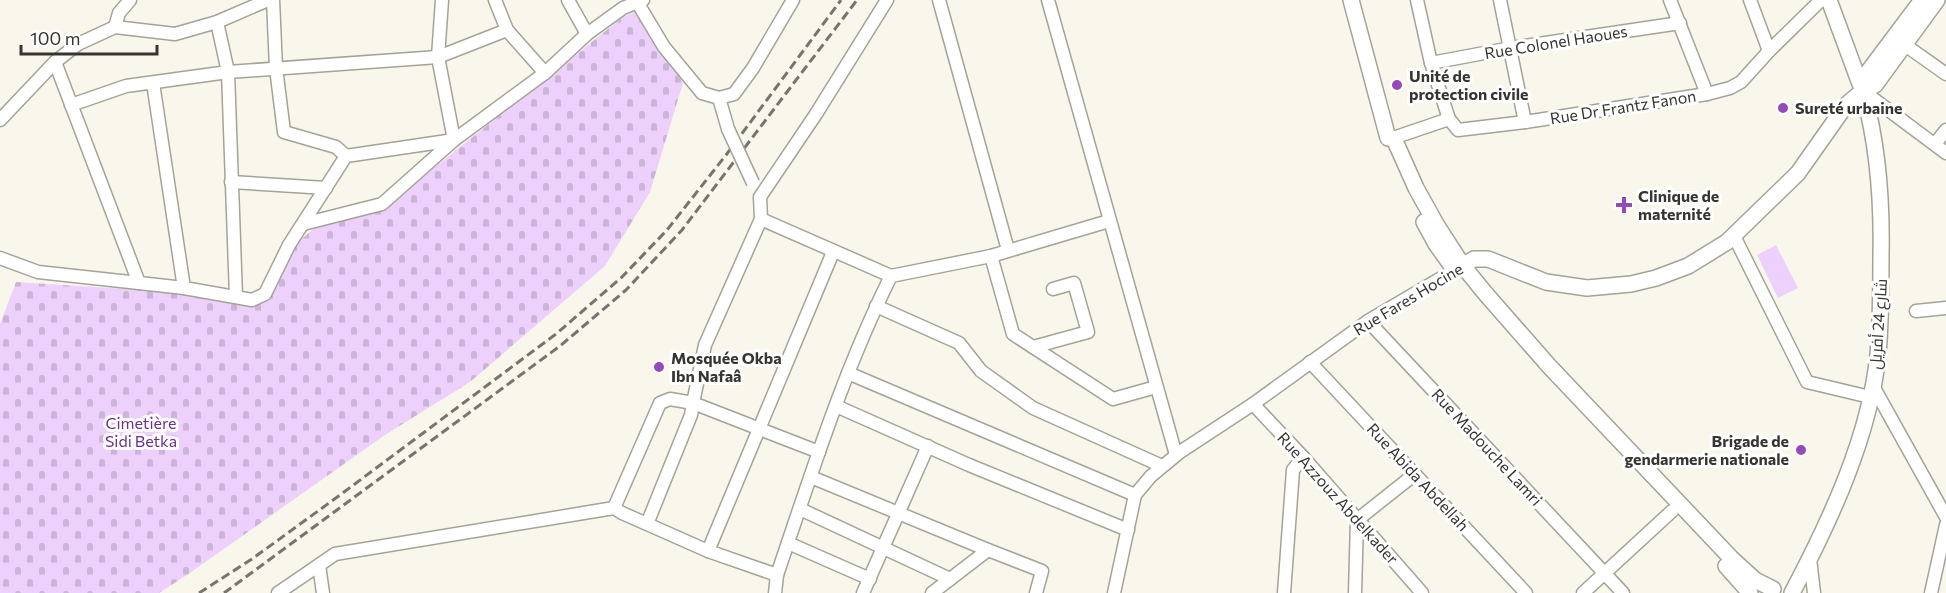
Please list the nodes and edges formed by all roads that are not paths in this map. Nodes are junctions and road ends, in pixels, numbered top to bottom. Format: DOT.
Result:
graph roads {
  1 [pos="130,0"];
  2 [pos="271,0"];
  3 [pos="442,0"];
  4 [pos="495,0"];
  5 [pos="567,0"];
  6 [pos="793,0"];
  7 [pos="887,0"];
  8 [pos="939,0"];
  9 [pos="1048,0"];
  10 [pos="1351,0"];
  11 [pos="1358,0"];
  12 [pos="1418,0"];
  13 [pos="1500,0"];
  14 [pos="1670,0"];
  15 [pos="1750,0"];
  16 [pos="1821,0"];
  17 [pos="1828,0"];
  18 [pos="1836,0"];
  19 [pos="1922,0"];
  20 [pos="1937,0"];
  21 [pos="640,1"];
  22 [pos="217,22"];
  23 [pos="1680,23"];
  24 [pos="115,27"];
  25 [pos="507,30"];
  26 [pos="587,34"];
  27 [pos="1900,41"];
  28 [pos="1511,48"];
  29 [pos="1769,51"];
  30 [pos="438,57"];
  31 [pos="55,62"];
  32 [pos="1431,63"];
  33 [pos="276,68"];
  34 [pos="228,72"];
  35 [pos="545,73"];
  36 [pos="1946,74"];
  37 [pos="153,83"];
  38 [pos="1864,89"];
  39 [pos="1707,94"];
  40 [pos="719,98"];
  41 [pos="71,105"];
  42 [pos="1449,119"];
  43 [pos="0,120"];
  44 [pos="1525,122"];
  45 [pos="1946,130"];
  46 [pos="1393,139"];
  47 [pos="454,140"];
  48 [pos="1935,144"];
  49 [pos="1946,153"];
  50 [pos="346,156"];
  51 [pos="231,182"];
  52 [pos="326,188"];
  53 [pos="760,196"];
  54 [pos="761,219"];
  55 [pos="1110,221"];
  56 [pos="303,224"];
  57 [pos="1734,236"];
  58 [pos="1008,250"];
  59 [pos="833,252"];
  60 [pos="991,256"];
  61 [pos="0,258"];
  62 [pos="1459,268"];
  63 [pos="891,276"];
  64 [pos="139,283"];
  65 [pos="184,288"];
  66 [pos="1053,289"];
  67 [pos="236,297"];
  68 [pos="876,306"];
  69 [pos="1946,308"];
  70 [pos="1916,311"];
  71 [pos="1368,321"];
  72 [pos="1033,347"];
  73 [pos="1310,362"];
  74 [pos="848,373"];
  75 [pos="1156,387"];
  76 [pos="1871,391"];
  77 [pos="693,403"];
  78 [pos="1253,405"];
  79 [pos="836,406"];
  80 [pos="760,428"];
  81 [pos="928,446"];
  82 [pos="819,452"];
  83 [pos="1176,455"];
  84 [pos="1303,457"];
  85 [pos="1162,466"];
  86 [pos="1415,474"];
  87 [pos="811,477"];
  88 [pos="1135,495"];
  89 [pos="615,508"];
  90 [pos="800,509"];
  91 [pos="1672,511"];
  92 [pos="897,512"];
  93 [pos="1946,517"];
  94 [pos="1357,520"];
  95 [pos="647,524"];
  96 [pos="1946,525"];
  97 [pos="1128,530"];
  98 [pos="788,543"];
  99 [pos="883,548"];
  100 [pos="988,550"];
  101 [pos="708,551"];
  102 [pos="1810,559"];
  103 [pos="318,565"];
  104 [pos="1605,572"];
  105 [pos="777,575"];
  106 [pos="870,579"];
  107 [pos="950,579"];
  108 [pos="1780,591"];
  109 [pos="278,593"];
  110 [pos="323,593"];
  111 [pos="775,593"];
  112 [pos="863,593"];
  113 [pos="932,593"];
  114 [pos="1036,593"];
  115 [pos="1114,593"];
  116 [pos="1284,593"];
  117 [pos="1355,593"];
  118 [pos="1422,593"];
  119 [pos="1526,593"];
  120 [pos="1583,593"];
  121 [pos="1623,593"];
  122 [pos="1750,593"];
  123 [pos="1814,593"];
  124 [pos="1931,593"];
  1 -- 24 [label="street"];
  2 -- 22 [label="street"];
  2 -- 33 [label="street"];
  3 -- 30 [label="street"];
  4 -- 25 [label="street"];
  5 -- 26 [label="street"];
  6 -- 40 [label="street"];
  7 -- 53 [label="street"];
  8 -- 58 [label="street"];
  9 -- 55 [label="street"];
  10 -- 46 [label="main road"];
  11 -- 46 [label="main road"];
  12 -- 32 [label="street"];
  13 -- 28 [label="street"];
  14 -- 23 [label="street"];
  15 -- 29 [label="street"];
  16 -- 29 [label="street, Rue Dr Frantz Fanon"];
  17 -- 38 [label="main road"];
  18 -- 38 [label="main road"];
  19 -- 27 [label="main road"];
  20 -- 27 [label="main road"];
  21 -- 26 [label="street"];
  21 -- 40 [label="street"];
  22 -- 24 [label="street"];
  22 -- 34 [label="street"];
  23 -- 28 [label="street, Rue Colonel Haoues"];
  23 -- 39 [label="street"];
  24 -- 31 [label="street"];
  25 -- 30 [label="street"];
  25 -- 35 [label="street"];
  26 -- 35 [label="street"];
  27 -- 36 [label="street"];
  27 -- 38 [label="main road, Rue Fares Hocine"];
  28 -- 32 [label="street, Rue Colonel Haoues"];
  28 -- 44 [label="street"];
  29 -- 39 [label="street, Rue Dr Frantz Fanon"];
  30 -- 33 [label="street"];
  30 -- 47 [label="street"];
  31 -- 41 [label="street"];
  31 -- 43 [label="street"];
  32 -- 42 [label="street"];
  33 -- 34 [label="street"];
  33 -- 50 [label="street"];
  34 -- 37 [label="street"];
  34 -- 51 [label="street"];
  35 -- 47 [label="street"];
  37 -- 41 [label="street"];
  37 -- 65 [label="street"];
  38 -- 48 [label="street"];
  38 -- 57 [label="main road, Rue Fares Hocine"];
  38 -- 76 [label="main road, شارع 24 أفريل"];
  39 -- 44 [label="street, Rue Dr Frantz Fanon"];
  40 -- 53 [label="street, bridge"];
  41 -- 64 [label="street"];
  42 -- 44 [label="street, Rue Dr Frantz Fanon"];
  42 -- 46 [label="street"];
  45 -- 48 [label="street"];
  46 -- 62 [label="main road"];
  47 -- 50 [label="street"];
  47 -- 56 [label="street"];
  48 -- 49 [label="street"];
  50 -- 52 [label="street"];
  51 -- 52 [label="street"];
  51 -- 67 [label="street"];
  52 -- 56 [label="street"];
  53 -- 54 [label="street"];
  54 -- 59 [label="street"];
  54 -- 77 [label="street"];
  55 -- 58 [label="street"];
  55 -- 75 [label="street"];
  56 -- 67 [label="street"];
  57 -- 62 [label="main road, Rue Fares Hocine"];
  57 -- 76 [label="street"];
  58 -- 60 [label="street"];
  59 -- 63 [label="street"];
  59 -- 80 [label="street"];
  60 -- 63 [label="street"];
  60 -- 72 [label="street"];
  61 -- 64 [label="street"];
  62 -- 71 [label="street, Rue Fares Hocine"];
  62 -- 91 [label="main road"];
  62 -- 108 [label="main road"];
  63 -- 68 [label="street"];
  64 -- 65 [label="street"];
  65 -- 67 [label="street"];
  66 -- 72 [label="street"];
  68 -- 74 [label="street"];
  68 -- 85 [label="street"];
  69 -- 70 [label="street"];
  71 -- 73 [label="street, Rue Fares Hocine"];
  71 -- 104 [label="street, Rue Madouche Lamri"];
  72 -- 75 [label="street"];
  73 -- 78 [label="street, Rue Fares Hocine"];
  73 -- 86 [label="street, Rue Abida Abdellah"];
  74 -- 79 [label="street"];
  74 -- 88 [label="street"];
  75 -- 83 [label="street"];
  76 -- 93 [label="street"];
  76 -- 102 [label="main road, شارع 24 أفريل"];
  77 -- 80 [label="street"];
  77 -- 89 [label="street"];
  77 -- 95 [label="street"];
  78 -- 83 [label="street, Rue Fares Hocine"];
  78 -- 84 [label="street, Rue Azzouz Abdelkader"];
  79 -- 81 [label="street"];
  79 -- 82 [label="street"];
  80 -- 82 [label="street"];
  80 -- 101 [label="street"];
  81 -- 92 [label="street"];
  81 -- 97 [label="street"];
  82 -- 87 [label="street"];
  83 -- 85 [label="street, Rue Fares Hocine"];
  84 -- 94 [label="street, Rue Azzouz Abdelkader"];
  84 -- 116 [label="street"];
  85 -- 88 [label="street, Rue Fares Hocine"];
  86 -- 94 [label="street"];
  86 -- 119 [label="street, Rue Abida Abdellah"];
  87 -- 90 [label="street"];
  87 -- 92 [label="street"];
  88 -- 97 [label="street"];
  89 -- 95 [label="street"];
  89 -- 103 [label="street"];
  90 -- 98 [label="street"];
  90 -- 99 [label="street"];
  91 -- 104 [label="street"];
  91 -- 122 [label="main road"];
  92 -- 99 [label="street"];
  92 -- 100 [label="street"];
  94 -- 117 [label="street"];
  94 -- 118 [label="street, Rue Azzouz Abdelkader"];
  95 -- 101 [label="street"];
  96 -- 124 [label="street"];
  97 -- 115 [label="street"];
  98 -- 105 [label="street"];
  98 -- 106 [label="street"];
  99 -- 106 [label="street"];
  99 -- 107 [label="street"];
  100 -- 107 [label="street"];
  100 -- 114 [label="street"];
  101 -- 105 [label="street"];
  102 -- 108 [label="main road, شارع 24 أفريل"];
  102 -- 123 [label="street"];
  103 -- 109 [label="street"];
  103 -- 110 [label="street"];
  104 -- 120 [label="street"];
  104 -- 121 [label="street, Rue Madouche Lamri"];
  105 -- 111 [label="street"];
  106 -- 112 [label="street"];
  107 -- 113 [label="street"];
}
